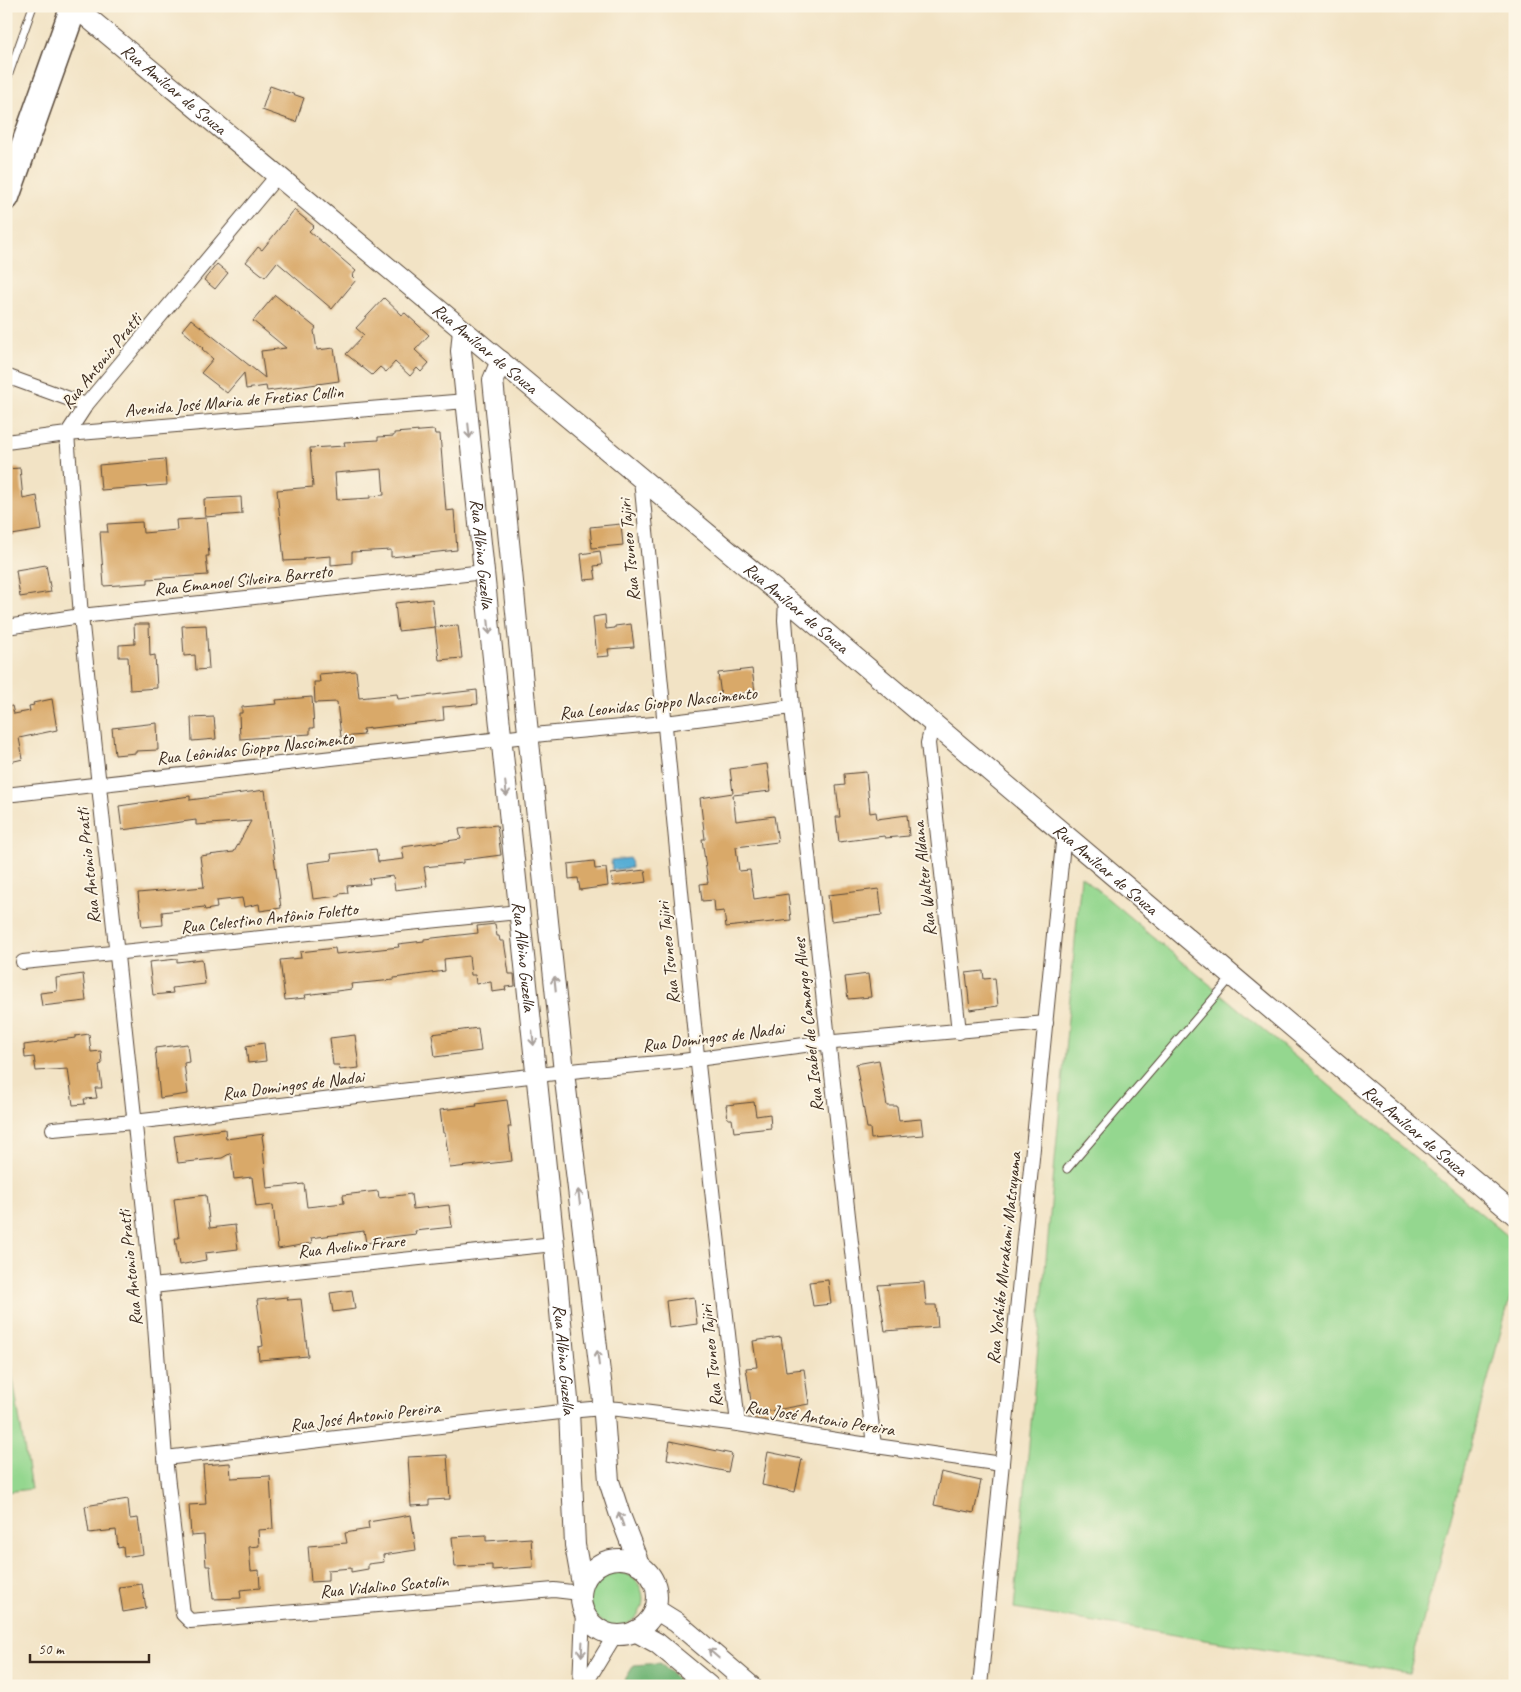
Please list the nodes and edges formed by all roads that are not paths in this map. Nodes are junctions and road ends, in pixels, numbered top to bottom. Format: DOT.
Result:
graph roads {
  1 [pos="34,6"];
  2 [pos="74,6"];
  3 [pos="6,82"];
  4 [pos="277,176"];
  5 [pos="6,197"];
  6 [pos="463,330"];
  7 [pos="501,362"];
  8 [pos="6,376"];
  9 [pos="466,401"];
  10 [pos="86,405"];
  11 [pos="67,434"];
  12 [pos="6,442"];
  13 [pos="641,479"];
  14 [pos="484,572"];
  15 [pos="786,599"];
  16 [pos="81,616"];
  17 [pos="6,627"];
  18 [pos="792,707"];
  19 [pos="933,722"];
  20 [pos="665,723"];
  21 [pos="528,736"];
  22 [pos="501,739"];
  23 [pos="98,785"];
  24 [pos="14,794"];
  25 [pos="1064,833"];
  26 [pos="519,912"];
  27 [pos="116,952"];
  28 [pos="23,962"];
  29 [pos="1232,976"];
  30 [pos="1046,1023"];
  31 [pos="959,1032"];
  32 [pos="828,1043"];
  33 [pos="697,1059"];
  34 [pos="564,1072"];
  35 [pos="537,1075"];
  36 [pos="134,1122"];
  37 [pos="53,1129"];
  38 [pos="1067,1169"];
  39 [pos="1515,1215"];
  40 [pos="554,1244"];
  41 [pos="152,1286"];
  42 [pos="602,1408"];
  43 [pos="569,1410"];
  44 [pos="738,1424"];
  45 [pos="874,1446"];
  46 [pos="165,1458"];
  47 [pos="1002,1464"];
  48 [pos="638,1564"];
  49 [pos="582,1596"];
  50 [pos="655,1609"];
  51 [pos="190,1621"];
  52 [pos="635,1631"];
  53 [pos="615,1635"];
  54 [pos="582,1686"];
  55 [pos="710,1686"];
  56 [pos="751,1686"];
  57 [pos="980,1686"];
  1 -- 3 [label="lane"];
  2 -- 4 [label="street, Rua Amílcar de Souza"];
  2 -- 5 [label="highway"];
  4 -- 6 [label="street, Rua Amílcar de Souza"];
  4 -- 10 [label="street, Rua Antonio Pratti"];
  6 -- 7 [label="street, Rua Amílcar de Souza"];
  6 -- 9 [label="street, Rua Albino Guzella"];
  7 -- 13 [label="street, Rua Amílcar de Souza"];
  7 -- 21 [label="street, Rua Albino Guzella"];
  8 -- 10 [label="street"];
  9 -- 11 [label="street, Avenida José Maria de Fretias Collin"];
  9 -- 14 [label="street, Rua Albino Guzella, one-way"];
  10 -- 11 [label="street, Rua Antonio Pratti"];
  11 -- 12 [label="street, Avenida José Maria de Fretias Collin"];
  11 -- 16 [label="street, Rua Antonio Pratti"];
  13 -- 15 [label="street, Rua Amílcar de Souza"];
  13 -- 20 [label="street, Rua Tsuneo Tajiri"];
  14 -- 16 [label="street, Rua Emanoel Silveira Barreto"];
  14 -- 22 [label="street, Rua Albino Guzella, one-way"];
  15 -- 18 [label="street, Rua Isabel de Camargo Alves"];
  15 -- 19 [label="street, Rua Amílcar de Souza"];
  16 -- 17 [label="street, Rua Emanoel Silveira Barreto"];
  16 -- 23 [label="street, Rua Antonio Pratti"];
  18 -- 20 [label="street, Rua Leonidas Gioppo Nascimento"];
  18 -- 32 [label="street, Rua Isabel de Camargo Alves"];
  19 -- 25 [label="street, Rua Amílcar de Souza"];
  19 -- 31 [label="street, Rua Walter Aldana"];
  20 -- 21 [label="street, Rua Leonidas Gioppo Nascimento"];
  20 -- 33 [label="street, Rua Tsuneo Tajiri"];
  21 -- 22 [label="street, Rua Leonidas Gioppo Nascimento"];
  34 -- 21 [label="street, Rua Albino Guzella, one-way"];
  22 -- 23 [label="street, Rua Leônidas Gioppo Nascimento"];
  22 -- 26 [label="street, Rua Albino Guzella, one-way"];
  23 -- 24 [label="street, Rua Leônidas Gioppo Nascimento"];
  23 -- 27 [label="street, Rua Antonio Pratti"];
  25 -- 29 [label="street, Rua Amílcar de Souza"];
  25 -- 30 [label="street, Rua Yoshiko Murakami Matsuyama"];
  26 -- 27 [label="street, Rua Celestino Antônio Foletto"];
  26 -- 35 [label="street, Rua Albino Guzella, one-way"];
  27 -- 28 [label="street, Rua Celestino Antônio Foletto"];
  27 -- 36 [label="street, Rua Antonio Pratti"];
  29 -- 38 [label="lane"];
  29 -- 39 [label="street, Rua Amílcar de Souza"];
  30 -- 31 [label="street, Rua Domingos de Nadai"];
  30 -- 47 [label="street, Rua Yoshiko Murakami Matsuyama"];
  31 -- 32 [label="street, Rua Domingos de Nadai"];
  32 -- 33 [label="street, Rua Domingos de Nadai"];
  32 -- 45 [label="street, Rua Isabel de Camargo Alves"];
  33 -- 34 [label="street, Rua Domingos de Nadai"];
  33 -- 44 [label="street, Rua Tsuneo Tajiri"];
  34 -- 35 [label="street, Rua Domingos de Nadai"];
  42 -- 34 [label="street, Rua Albino Guzella, one-way"];
  35 -- 36 [label="street, Rua Domingos de Nadai"];
  35 -- 40 [label="street, Rua Albino Guzella"];
  36 -- 37 [label="street, Rua Domingos de Nadai"];
  36 -- 41 [label="street, Rua Antonio Pratti"];
  40 -- 41 [label="street, Rua Avelino Frare"];
  40 -- 43 [label="street, Rua Albino Guzella"];
  41 -- 46 [label="street, Rua Antonio Pratti"];
  42 -- 43 [label="street, Rua José Antonio Pereira"];
  42 -- 44 [label="street, Rua José Antonio Pereira"];
  48 -- 42 [label="street, Rua Albino Guzella, one-way"];
  43 -- 46 [label="street, Rua José Antonio Pereira"];
  43 -- 49 [label="street, Rua Albino Guzella"];
  44 -- 45 [label="street, Rua José Antonio Pereira"];
  45 -- 47 [label="street, Rua José Antonio Pereira"];
  46 -- 51 [label="street, Rua Antonio Pratti"];
  47 -- 57 [label="street, Rua Yoshiko Murakami Matsuyama"];
  48 -- 49 [label="street"];
  48 -- 50 [label="street"];
  49 -- 51 [label="street, Rua Vidalino Scatolin"];
  49 -- 53 [label="street"];
  49 -- 54 [label="street, one-way"];
  50 -- 52 [label="street"];
  56 -- 50 [label="street, one-way"];
  52 -- 53 [label="street"];
  52 -- 55 [label="street"];
  53 -- 54 [label="street"];
}
